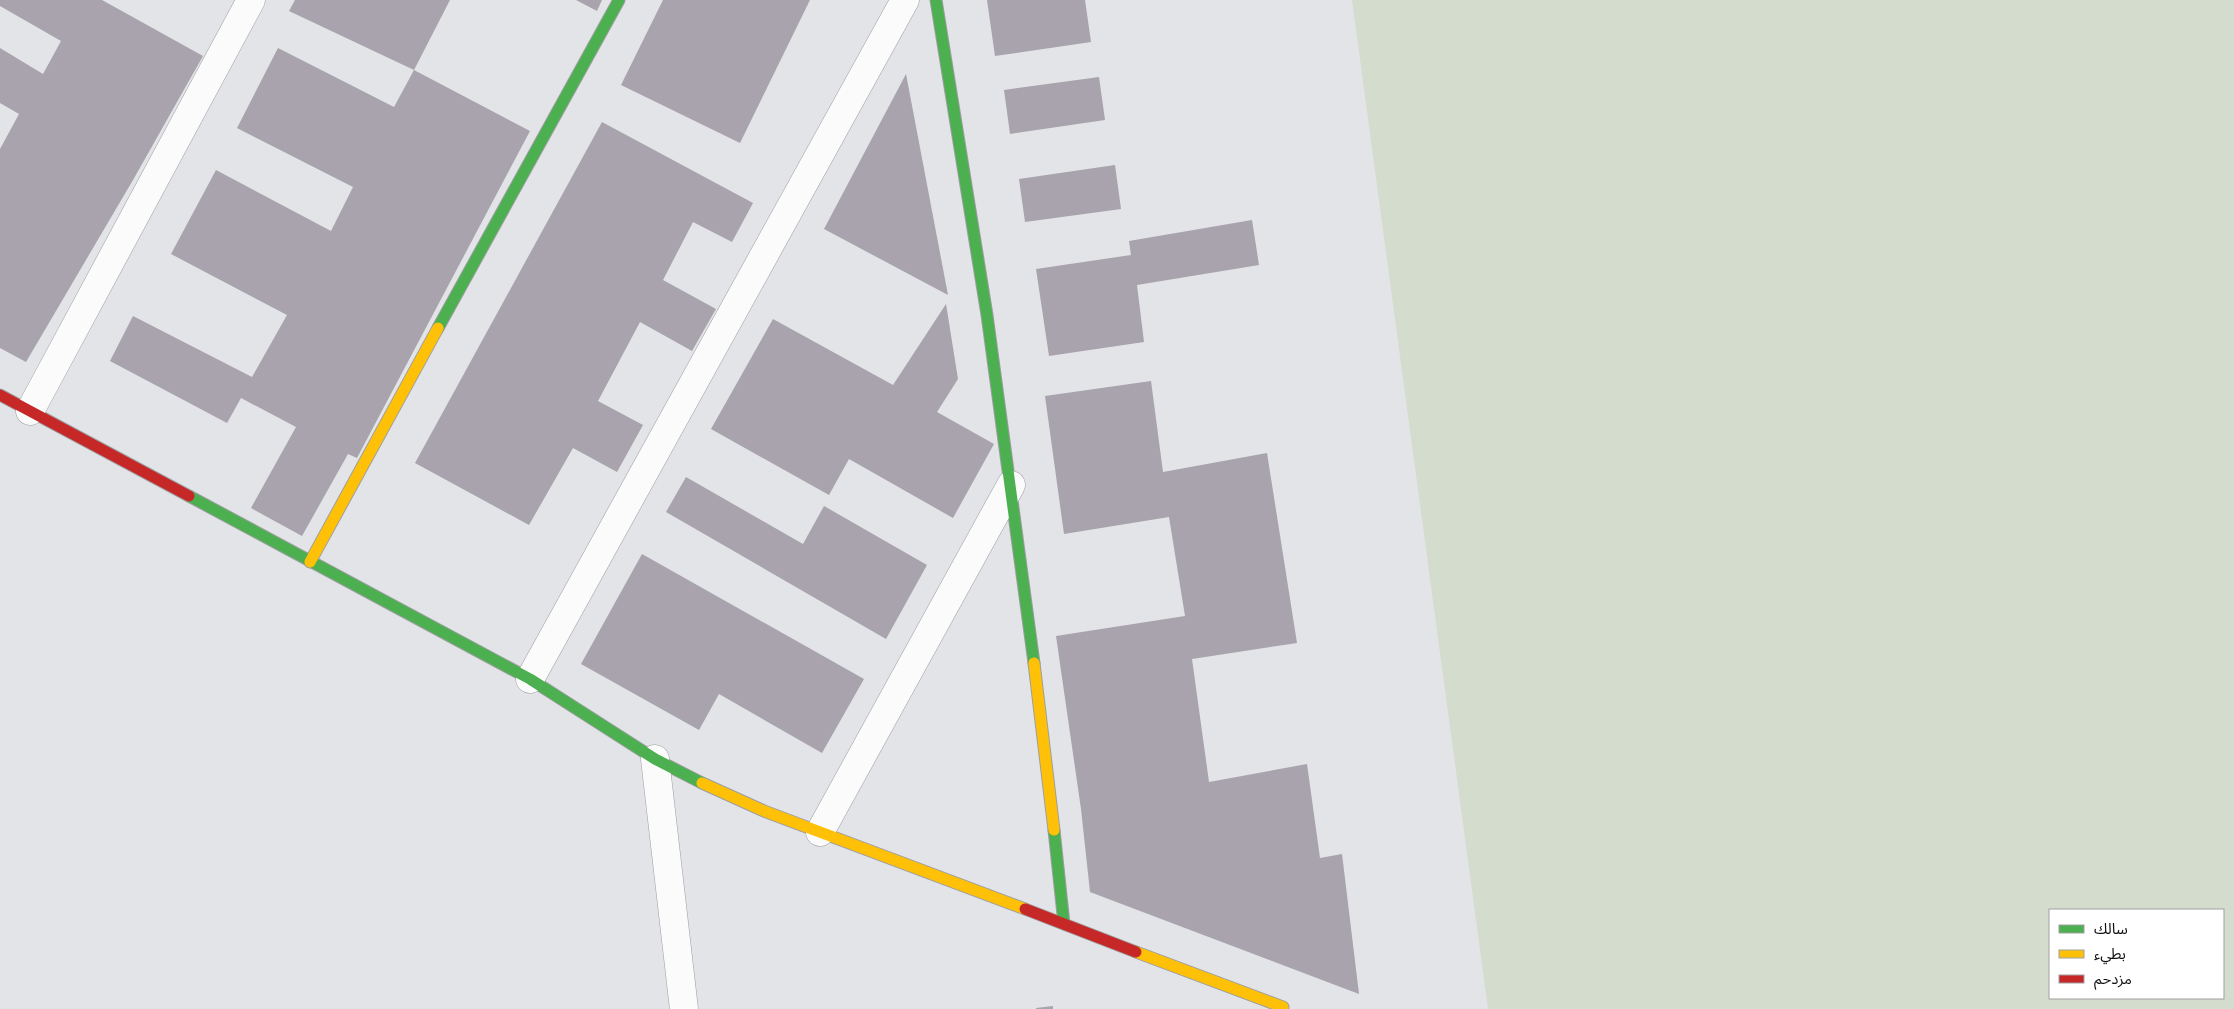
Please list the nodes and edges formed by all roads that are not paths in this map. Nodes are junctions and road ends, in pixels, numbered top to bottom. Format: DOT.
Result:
graph roads {
  1 [pos="251,0"];
  2 [pos="620,0"];
  3 [pos="905,0"];
  4 [pos="936,0"];
  5 [pos="0,395"];
  6 [pos="30,411"];
  7 [pos="1011,485"];
  8 [pos="310,562"];
  9 [pos="530,679"];
  10 [pos="656,759"];
  11 [pos="820,832"];
  12 [pos="1064,924"];
  13 [pos="1283,1007"];
  14 [pos="684,1009"];
  1 -- 6 [label="street"];
  2 -- 8 [label="street"];
  3 -- 9 [label="street"];
  4 -- 7 [label="street"];
  5 -- 6 [label="street"];
  6 -- 8 [label="street"];
  7 -- 11 [label="street"];
  7 -- 12 [label="street"];
  8 -- 9 [label="street"];
  9 -- 10 [label="street"];
  10 -- 11 [label="street"];
  10 -- 14 [label="street"];
  11 -- 12 [label="street"];
  12 -- 13 [label="street"];
}
